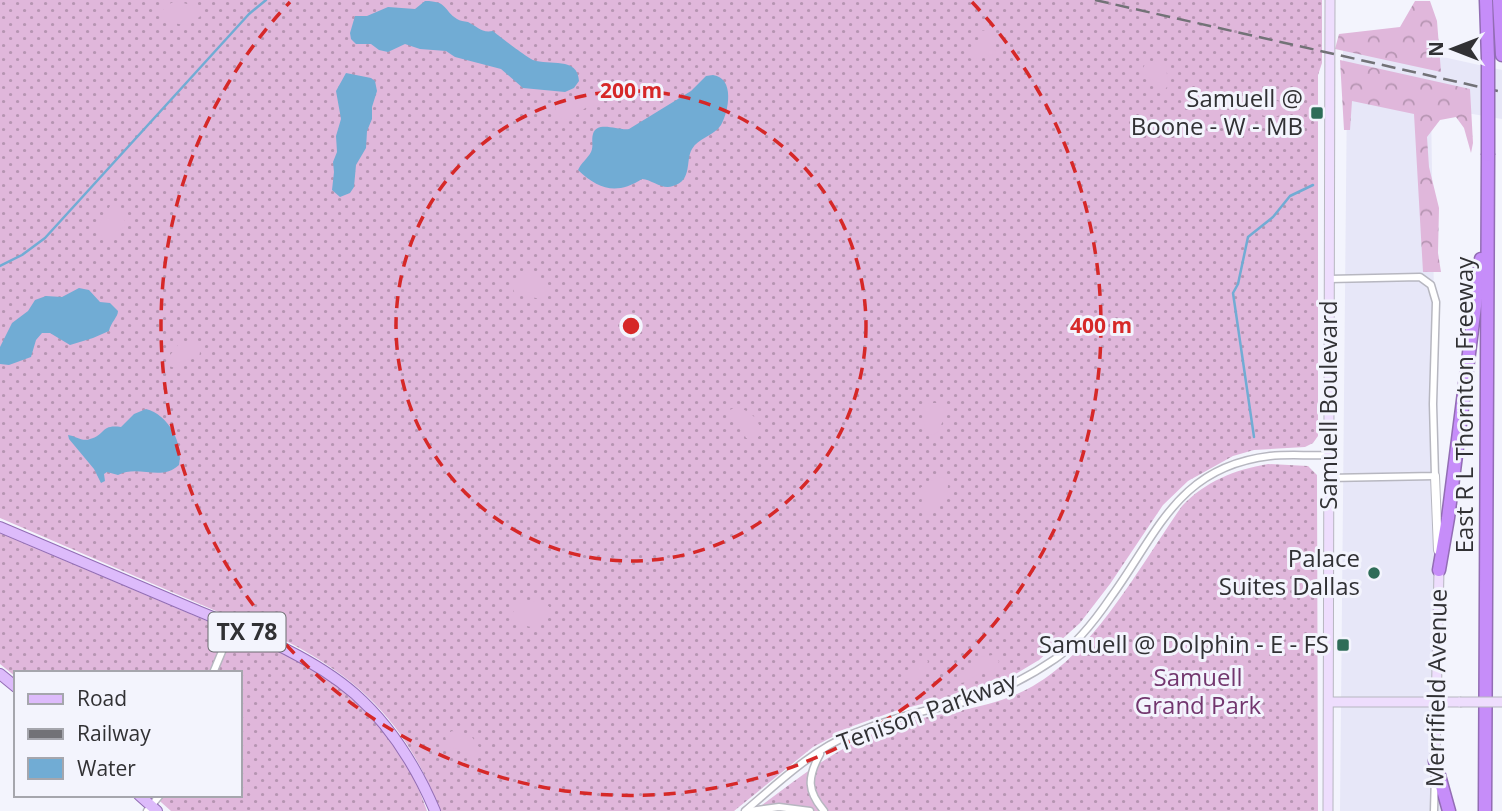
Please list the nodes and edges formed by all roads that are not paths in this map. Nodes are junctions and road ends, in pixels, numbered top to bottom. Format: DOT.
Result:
graph roads {
  1 [pos="1330,0"];
  2 [pos="1486,0"];
  3 [pos="1499,0"];
  4 [pos="1502,55"];
  5 [pos="1487,209"];
  6 [pos="1329,279"];
  7 [pos="1328,455"];
  8 [pos="1434,476"];
  9 [pos="1328,478"];
  10 [pos="0,527"];
  11 [pos="1439,570"];
  12 [pos="233,625"];
  13 [pos="214,671"];
  14 [pos="0,674"];
  15 [pos="14,686"];
  16 [pos="1329,702"];
  17 [pos="1435,702"];
  18 [pos="1502,702"];
  19 [pos="1485,713"];
  20 [pos="822,750"];
  21 [pos="1435,761"];
  22 [pos="435,811"];
  23 [pos="748,811"];
  24 [pos="810,811"];
  25 [pos="824,811"];
  26 [pos="1328,811"];
  27 [pos="1434,811"];
  28 [pos="1449,811"];
  29 [pos="1485,811"];
  30 [pos="1494,811"];
  1 -- 6 [label="main road, Samuell Boulevard"];
  2 -- 5 [label="highway, East R L Thornton Freeway, bridge"];
  3 -- 4 [label="highway"];
  5 -- 11 [label="highway"];
  5 -- 19 [label="highway, East R L Thornton Freeway"];
  6 -- 7 [label="main road, Samuell Boulevard"];
  6 -- 8 [label="street, Merrifield Avenue"];
  7 -- 9 [label="main road, Samuell Boulevard"];
  7 -- 20 [label="street, Tenison Parkway"];
  8 -- 9 [label="street"];
  8 -- 11 [label="street, Merrifield Avenue"];
  9 -- 16 [label="main road, Samuell Boulevard"];
  10 -- 12 [label="main road, TX 78"];
  11 -- 17 [label="main road, Merrifield Avenue"];
  12 -- 13 [label="street"];
  12 -- 22 [label="main road, TX 78"];
  14 -- 15 [label="main road"];
  16 -- 17 [label="main road"];
  16 -- 26 [label="main road, Samuell Boulevard"];
  17 -- 18 [label="main road, bridge"];
  17 -- 21 [label="main road, Merrifield Avenue"];
  19 -- 29 [label="highway, East R L Thornton Freeway"];
  19 -- 30 [label="highway"];
  20 -- 23 [label="street, Tenison Parkway"];
  20 -- 25 [label="street"];
  21 -- 27 [label="street, Merrifield Avenue"];
  21 -- 28 [label="highway"];
  23 -- 24 [label="street"];
}
